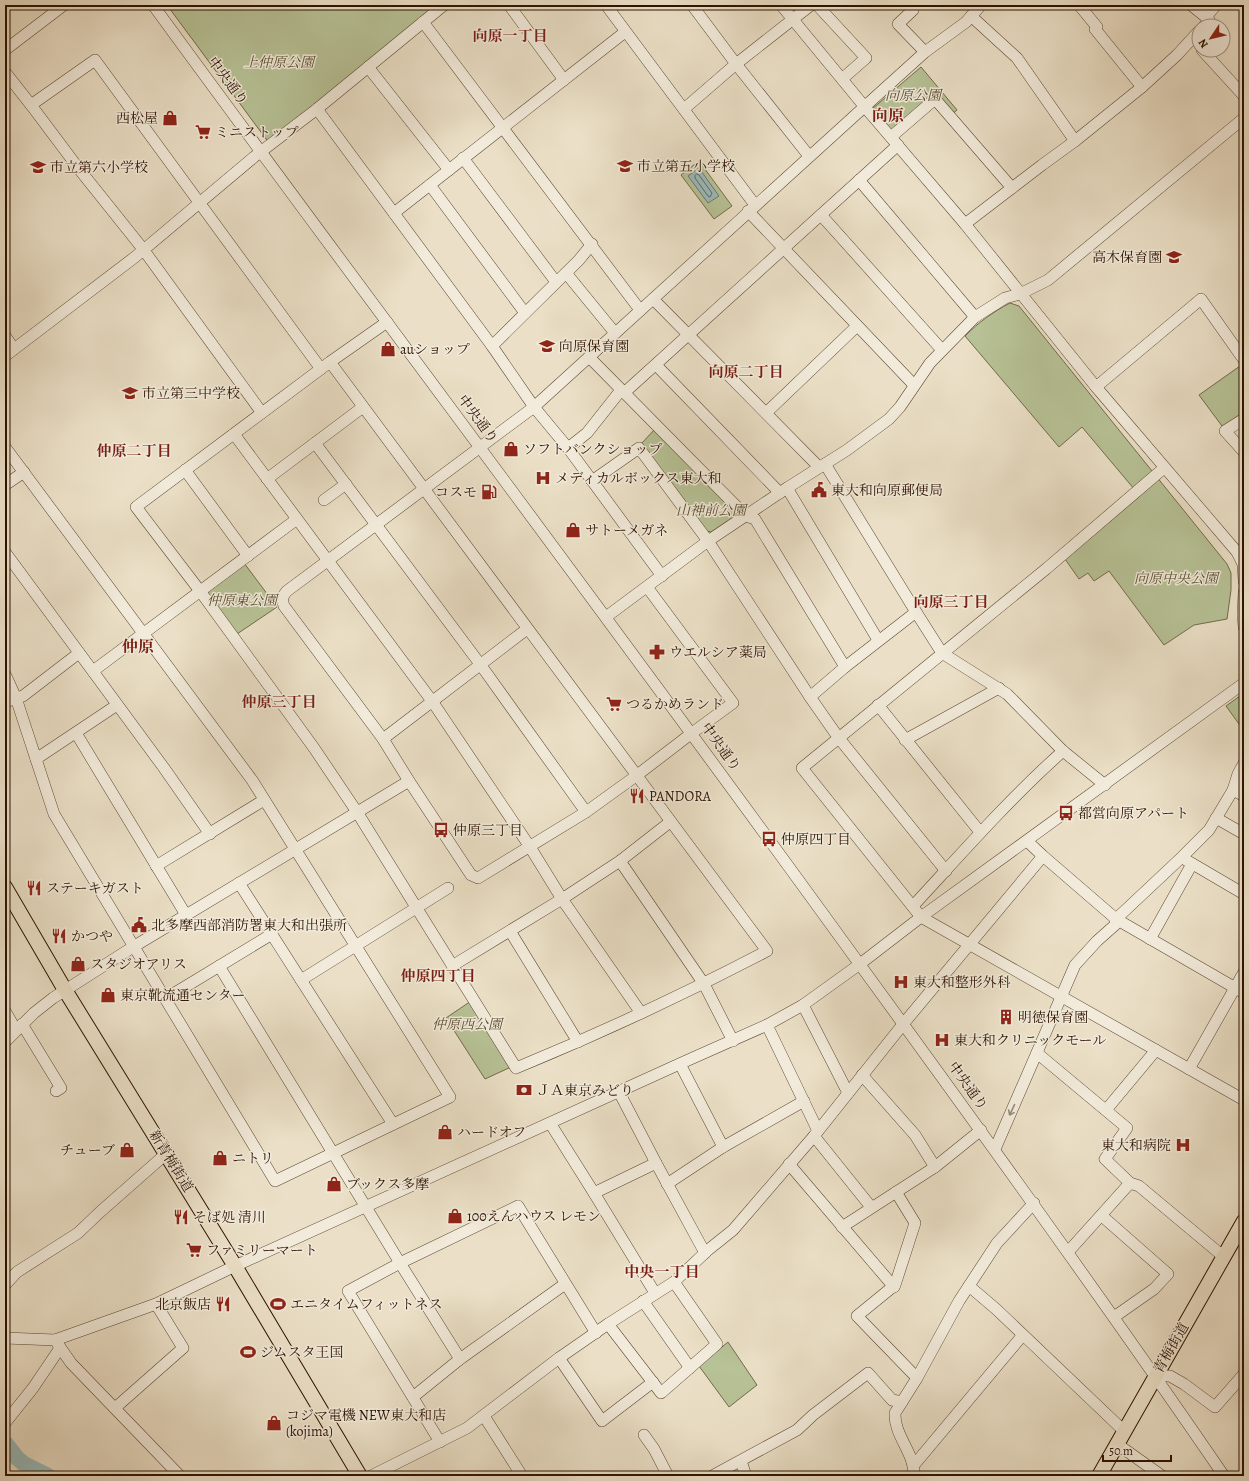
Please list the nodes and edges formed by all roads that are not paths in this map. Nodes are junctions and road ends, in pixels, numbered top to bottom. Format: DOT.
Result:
graph roads {
  1 [pos="64,5"];
  2 [pos="153,5"];
  3 [pos="444,5"];
  4 [pos="509,5"];
  5 [pos="606,5"];
  6 [pos="692,5"];
  7 [pos="781,5"];
  8 [pos="811,5"];
  9 [pos="817,5"];
  10 [pos="909,5"];
  11 [pos="981,5"];
  12 [pos="1079,5"];
  13 [pos="1191,5"];
  14 [pos="1216,5"];
  15 [pos="1202,18"];
  16 [pos="1208,18"];
  17 [pos="792,19"];
  18 [pos="968,19"];
  19 [pos="423,22"];
  20 [pos="625,32"];
  21 [pos="1191,44"];
  22 [pos="5,50"];
  23 [pos="925,52"];
  24 [pos="1209,58"];
  25 [pos="736,64"];
  26 [pos="368,67"];
  27 [pos="5,72"];
  28 [pos="842,79"];
  29 [pos="564,80"];
  30 [pos="1142,87"];
  31 [pos="1244,96"];
  32 [pos="31,105"];
  33 [pos="864,106"];
  34 [pos="317,109"];
  35 [pos="684,109"];
  36 [pos="1244,118"];
  37 [pos="503,127"];
  38 [pos="894,141"];
  39 [pos="1075,141"];
  40 [pos="262,152"];
  41 [pos="810,156"];
  42 [pos="464,158"];
  43 [pos="449,170"];
  44 [pos="859,180"];
  45 [pos="430,185"];
  46 [pos="1012,188"];
  47 [pos="200,202"];
  48 [pos="751,208"];
  49 [pos="394,213"];
  50 [pos="821,215"];
  51 [pos="965,224"];
  52 [pos="592,244"];
  53 [pos="783,249"];
  54 [pos="139,253"];
  55 [pos="566,273"];
  56 [pos="556,282"];
  57 [pos="1020,294"];
  58 [pos="652,299"];
  59 [pos="640,310"];
  60 [pos="525,313"];
  61 [pos="975,317"];
  62 [pos="387,322"];
  63 [pos="857,326"];
  64 [pos="615,333"];
  65 [pos="5,336"];
  66 [pos="688,336"];
  67 [pos="492,346"];
  68 [pos="14,349"];
  69 [pos="942,350"];
  70 [pos="5,356"];
  71 [pos="589,358"];
  72 [pos="1244,360"];
  73 [pos="656,365"];
  74 [pos="326,366"];
  75 [pos="914,385"];
  76 [pos="1096,387"];
  77 [pos="623,392"];
  78 [pos="363,407"];
  79 [pos="534,407"];
  80 [pos="262,413"];
  81 [pos="766,413"];
  82 [pos="1244,419"];
  83 [pos="234,434"];
  84 [pos="316,442"];
  85 [pos="5,447"];
  86 [pos="480,447"];
  87 [pos="568,448"];
  88 [pos="1244,452"];
  89 [pos="822,465"];
  90 [pos="1164,468"];
  91 [pos="185,470"];
  92 [pos="24,472"];
  93 [pos="267,479"];
  94 [pos="592,481"];
  95 [pos="346,484"];
  96 [pos="5,486"];
  97 [pos="424,489"];
  98 [pos="784,490"];
  99 [pos="324,500"];
  100 [pos="746,516"];
  101 [pos="297,519"];
  102 [pos="376,525"];
  103 [pos="708,542"];
  104 [pos="5,552"];
  105 [pos="248,556"];
  106 [pos="328,560"];
  107 [pos="662,576"];
  108 [pos="1244,581"];
  109 [pos="647,587"];
  110 [pos="200,591"];
  111 [pos="1244,592"];
  112 [pos="916,612"];
  113 [pos="606,617"];
  114 [pos="1244,627"];
  115 [pos="527,629"];
  116 [pos="142,633"];
  117 [pos="878,640"];
  118 [pos="80,653"];
  119 [pos="942,653"];
  120 [pos="480,664"];
  121 [pos="845,667"];
  122 [pos="93,671"];
  123 [pos="5,674"];
  124 [pos="1244,683"];
  125 [pos="999,688"];
  126 [pos="810,697"];
  127 [pos="16,698"];
  128 [pos="432,701"];
  129 [pos="5,702"];
  130 [pos="117,705"];
  131 [pos="878,705"];
  132 [pos="76,733"];
  133 [pos="692,733"];
  134 [pos="838,737"];
  135 [pos="383,739"];
  136 [pos="905,740"];
  137 [pos="1063,751"];
  138 [pos="36,759"];
  139 [pos="1244,763"];
  140 [pos="636,776"];
  141 [pos="409,781"];
  142 [pos="1105,785"];
  143 [pos="1233,790"];
  144 [pos="1244,796"];
  145 [pos="264,800"];
  146 [pos="357,812"];
  147 [pos="586,812"];
  148 [pos="1216,818"];
  149 [pos="670,822"];
  150 [pos="980,832"];
  151 [pos="210,834"];
  152 [pos="1244,834"];
  153 [pos="1027,840"];
  154 [pos="530,848"];
  155 [pos="295,849"];
  156 [pos="1043,856"];
  157 [pos="1182,857"];
  158 [pos="620,861"];
  159 [pos="1192,864"];
  160 [pos="156,866"];
  161 [pos="946,871"];
  162 [pos="239,883"];
  163 [pos="5,887"];
  164 [pos="448,888"];
  165 [pos="1244,894"];
  166 [pos="562,899"];
  167 [pos="913,906"];
  168 [pos="416,908"];
  169 [pos="186,915"];
  170 [pos="921,917"];
  171 [pos="1116,919"];
  172 [pos="510,931"];
  173 [pos="272,934"];
  174 [pos="1150,939"];
  175 [pos="970,944"];
  176 [pos="356,946"];
  177 [pos="133,947"];
  178 [pos="860,964"];
  179 [pos="219,966"];
  180 [pos="452,966"];
  181 [pos="1244,972"];
  182 [pos="301,980"];
  183 [pos="704,984"];
  184 [pos="65,990"];
  185 [pos="1240,990"];
  186 [pos="1062,996"];
  187 [pos="165,999"];
  188 [pos="803,1005"];
  189 [pos="5,1011"];
  190 [pos="641,1013"];
  191 [pos="904,1023"];
  192 [pos="767,1025"];
  193 [pos="19,1027"];
  194 [pos="733,1041"];
  195 [pos="5,1042"];
  196 [pos="578,1042"];
  197 [pos="1156,1050"];
  198 [pos="1037,1053"];
  199 [pos="680,1064"];
  200 [pos="1189,1069"];
  201 [pos="862,1075"];
  202 [pos="56,1091"];
  203 [pos="619,1092"];
  204 [pos="848,1093"];
  205 [pos="1244,1100"];
  206 [pos="804,1101"];
  207 [pos="1106,1110"];
  208 [pos="550,1123"];
  209 [pos="393,1124"];
  210 [pos="981,1130"];
  211 [pos="816,1133"];
  212 [pos="723,1147"];
  213 [pos="995,1149"];
  214 [pos="333,1153"];
  215 [pos="166,1154"];
  216 [pos="656,1163"];
  217 [pos="789,1164"];
  218 [pos="935,1167"];
  219 [pos="1130,1183"];
  220 [pos="667,1184"];
  221 [pos="896,1192"];
  222 [pos="594,1193"];
  223 [pos="1034,1203"];
  224 [pos="366,1206"];
  225 [pos="871,1208"];
  226 [pos="1102,1216"];
  227 [pos="1244,1221"];
  228 [pos="842,1227"];
  229 [pos="1068,1252"];
  230 [pos="705,1253"];
  231 [pos="1224,1257"];
  232 [pos="400,1263"];
  233 [pos="235,1266"];
  234 [pos="674,1282"];
  235 [pos="565,1284"];
  236 [pos="5,1285"];
  237 [pos="969,1286"];
  238 [pos="894,1287"];
  239 [pos="655,1293"];
  240 [pos="642,1301"];
  241 [pos="156,1304"];
  242 [pos="1114,1317"];
  243 [pos="608,1324"];
  244 [pos="596,1333"];
  245 [pos="6,1335"];
  246 [pos="1022,1336"];
  247 [pos="58,1344"];
  248 [pos="559,1358"];
  249 [pos="460,1359"];
  250 [pos="690,1368"];
  251 [pos="1244,1374"];
  252 [pos="1156,1376"];
  253 [pos="917,1378"];
  254 [pos="653,1382"];
  255 [pos="413,1397"];
  256 [pos="902,1402"];
  257 [pos="115,1408"];
  258 [pos="484,1416"];
  259 [pos="5,1423"];
  260 [pos="1124,1431"];
  261 [pos="644,1435"];
  262 [pos="440,1442"];
  263 [pos="1117,1444"];
  264 [pos="741,1461"];
  265 [pos="913,1473"];
  266 [pos="180,1476"];
  267 [pos="360,1476"];
  268 [pos="371,1476"];
  269 [pos="522,1476"];
  270 [pos="668,1476"];
  271 [pos="712,1476"];
  272 [pos="746,1476"];
  273 [pos="1099,1476"];
  274 [pos="1161,1476"];
  275 [pos="1224,1476"];
  1 -- 22 [label="street"];
  2 -- 40 [label="street, 中央通り"];
  3 -- 19 [label="street"];
  4 -- 29 [label="street"];
  5 -- 20 [label="street"];
  6 -- 25 [label="street"];
  7 -- 17 [label="street"];
  8 -- 17 [label="street"];
  9 -- 28 [label="street"];
  10 -- 23 [label="street"];
  11 -- 18 [label="street"];
  12 -- 30 [label="street"];
  13 -- 15 [label="street"];
  14 -- 16 [label="street"];
  17 -- 25 [label="street"];
  17 -- 28 [label="street"];
  18 -- 23 [label="street"];
  18 -- 39 [label="street"];
  19 -- 26 [label="street"];
  19 -- 37 [label="street"];
  20 -- 29 [label="street"];
  20 -- 35 [label="street"];
  21 -- 30 [label="street"];
  23 -- 33 [label="street"];
  24 -- 31 [label="street"];
  25 -- 35 [label="street"];
  25 -- 41 [label="street"];
  26 -- 34 [label="street"];
  26 -- 43 [label="street"];
  27 -- 32 [label="street"];
  28 -- 33 [label="street"];
  29 -- 37 [label="street"];
  30 -- 39 [label="street"];
  32 -- 47 [label="street"];
  32 -- 54 [label="street"];
  33 -- 38 [label="street"];
  33 -- 41 [label="street"];
  34 -- 40 [label="street"];
  34 -- 49 [label="street"];
  35 -- 48 [label="street"];
  36 -- 57 [label="street"];
  37 -- 42 [label="street"];
  37 -- 52 [label="street"];
  38 -- 44 [label="street"];
  38 -- 46 [label="street"];
  38 -- 51 [label="street"];
  39 -- 46 [label="street"];
  40 -- 47 [label="street"];
  40 -- 62 [label="street, 中央通り"];
  41 -- 48 [label="street"];
  42 -- 43 [label="street"];
  42 -- 56 [label="street"];
  43 -- 45 [label="street"];
  44 -- 50 [label="street"];
  44 -- 61 [label="street"];
  45 -- 49 [label="street"];
  45 -- 60 [label="street"];
  46 -- 51 [label="street"];
  47 -- 54 [label="street"];
  47 -- 74 [label="street"];
  48 -- 53 [label="street"];
  48 -- 58 [label="street"];
  49 -- 67 [label="street"];
  50 -- 53 [label="street"];
  50 -- 69 [label="street"];
  51 -- 57 [label="street"];
  52 -- 55 [label="street"];
  52 -- 59 [label="street"];
  53 -- 63 [label="street"];
  53 -- 66 [label="street"];
  54 -- 68 [label="street"];
  54 -- 80 [label="street"];
  55 -- 56 [label="street"];
  55 -- 64 [label="street"];
  56 -- 60 [label="street"];
  57 -- 61 [label="street"];
  57 -- 76 [label="street"];
  58 -- 59 [label="street"];
  58 -- 66 [label="street"];
  59 -- 64 [label="street"];
  60 -- 67 [label="street"];
  61 -- 69 [label="street"];
  62 -- 74 [label="street"];
  62 -- 86 [label="street, 中央通り"];
  63 -- 75 [label="street"];
  63 -- 81 [label="street"];
  64 -- 71 [label="street"];
  65 -- 68 [label="street"];
  66 -- 73 [label="street"];
  66 -- 81 [label="street"];
  67 -- 79 [label="street"];
  68 -- 70 [label="street"];
  69 -- 75 [label="street"];
  71 -- 77 [label="street"];
  71 -- 79 [label="street"];
  72 -- 76 [label="street"];
  73 -- 77 [label="street"];
  73 -- 98 [label="street"];
  74 -- 78 [label="street"];
  74 -- 80 [label="street"];
  75 -- 89 [label="street"];
  76 -- 90 [label="street"];
  77 -- 87 [label="street"];
  77 -- 100 [label="street"];
  78 -- 84 [label="street"];
  78 -- 97 [label="street"];
  79 -- 86 [label="street"];
  79 -- 87 [label="street"];
  80 -- 83 [label="street"];
  81 -- 89 [label="street"];
  82 -- 88 [label="street"];
  83 -- 91 [label="street"];
  83 -- 93 [label="street"];
  84 -- 93 [label="street"];
  84 -- 95 [label="street"];
  85 -- 92 [label="street"];
  86 -- 97 [label="street"];
  86 -- 113 [label="street, 中央通り"];
  87 -- 94 [label="street"];
  89 -- 98 [label="street"];
  89 -- 112 [label="street"];
  90 -- 108 [label="street"];
  90 -- 119 [label="street"];
  91 -- 105 [label="street"];
  91 -- 110 [label="street"];
  92 -- 96 [label="street"];
  92 -- 116 [label="street"];
  93 -- 101 [label="street"];
  94 -- 103 [label="street"];
  94 -- 107 [label="street"];
  95 -- 99 [label="street"];
  95 -- 102 [label="street"];
  97 -- 102 [label="street"];
  97 -- 115 [label="street"];
  98 -- 100 [label="street"];
  98 -- 117 [label="street"];
  100 -- 103 [label="street"];
  100 -- 121 [label="street"];
  101 -- 105 [label="street"];
  101 -- 106 [label="street"];
  102 -- 106 [label="street"];
  102 -- 120 [label="street"];
  103 -- 107 [label="street"];
  103 -- 126 [label="street"];
  104 -- 118 [label="street"];
  105 -- 110 [label="street"];
  106 -- 128 [label="street"];
  106 -- 135 [label="street"];
  107 -- 109 [label="street"];
  109 -- 113 [label="street"];
  109 -- 133 [label="street"];
  110 -- 116 [label="street"];
  110 -- 146 [label="street"];
  111 -- 114 [label="street"];
  112 -- 117 [label="street"];
  112 -- 119 [label="street"];
  113 -- 133 [label="street, 中央通り"];
  115 -- 120 [label="street"];
  115 -- 140 [label="street"];
  116 -- 122 [label="street"];
  116 -- 145 [label="street"];
  117 -- 121 [label="street"];
  118 -- 122 [label="street"];
  118 -- 127 [label="street"];
  119 -- 125 [label="street"];
  119 -- 131 [label="street"];
  120 -- 128 [label="street"];
  120 -- 147 [label="street"];
  121 -- 126 [label="street"];
  122 -- 130 [label="street"];
  123 -- 127 [label="street"];
  124 -- 142 [label="street"];
  125 -- 136 [label="street"];
  125 -- 137 [label="street"];
  126 -- 134 [label="street"];
  127 -- 129 [label="street"];
  127 -- 138 [label="street"];
  128 -- 135 [label="street"];
  128 -- 154 [label="street"];
  130 -- 132 [label="street"];
  130 -- 151 [label="street"];
  131 -- 134 [label="street"];
  131 -- 136 [label="street"];
  132 -- 138 [label="street"];
  132 -- 160 [label="street"];
  133 -- 140 [label="street"];
  133 -- 178 [label="street, 中央通り"];
  134 -- 161 [label="street"];
  134 -- 167 [label="street"];
  135 -- 141 [label="street"];
  136 -- 150 [label="street"];
  137 -- 142 [label="street"];
  137 -- 150 [label="street"];
  138 -- 177 [label="street"];
  139 -- 143 [label="street"];
  140 -- 147 [label="street"];
  140 -- 149 [label="street"];
  141 -- 146 [label="street"];
  141 -- 154 [label="street"];
  142 -- 153 [label="street"];
  143 -- 144 [label="street"];
  143 -- 148 [label="street"];
  145 -- 151 [label="street"];
  145 -- 155 [label="street"];
  146 -- 155 [label="street"];
  146 -- 168 [label="street"];
  147 -- 154 [label="street"];
  148 -- 152 [label="street"];
  148 -- 157 [label="street"];
  149 -- 158 [label="street"];
  149 -- 183 [label="street"];
  150 -- 161 [label="street"];
  151 -- 160 [label="street"];
  153 -- 156 [label="street"];
  153 -- 170 [label="street"];
  154 -- 166 [label="street"];
  155 -- 162 [label="street"];
  155 -- 176 [label="street"];
  156 -- 171 [label="street"];
  156 -- 175 [label="street"];
  157 -- 159 [label="street"];
  157 -- 171 [label="street"];
  158 -- 166 [label="street"];
  158 -- 183 [label="street"];
  159 -- 165 [label="street"];
  159 -- 174 [label="street"];
  160 -- 169 [label="street"];
  161 -- 167 [label="street"];
  162 -- 169 [label="street"];
  162 -- 173 [label="street"];
  163 -- 184 [label="main road, 新青梅街道"];
  164 -- 168 [label="street"];
  166 -- 172 [label="street"];
  166 -- 190 [label="street"];
  167 -- 170 [label="street"];
  168 -- 176 [label="street"];
  168 -- 180 [label="street"];
  169 -- 177 [label="street"];
  170 -- 175 [label="street"];
  170 -- 178 [label="street"];
  171 -- 174 [label="street"];
  171 -- 186 [label="street"];
  172 -- 180 [label="street"];
  172 -- 196 [label="street"];
  173 -- 179 [label="street"];
  173 -- 182 [label="street"];
  174 -- 185 [label="street"];
  175 -- 186 [label="street"];
  175 -- 191 [label="street"];
  176 -- 182 [label="street"];
  176 -- 209 [label="street"];
  177 -- 184 [label="street"];
  177 -- 187 [label="street"];
  178 -- 188 [label="street"];
  178 -- 191 [label="street, 中央通り"];
  179 -- 187 [label="street"];
  179 -- 214 [label="street"];
  180 -- 196 [label="street"];
  181 -- 185 [label="street"];
  182 -- 209 [label="street"];
  183 -- 190 [label="street"];
  183 -- 194 [label="street"];
  184 -- 193 [label="street"];
  184 -- 215 [label="main road, 新青梅街道"];
  185 -- 200 [label="street"];
  186 -- 197 [label="street"];
  186 -- 198 [label="street"];
  187 -- 214 [label="street"];
  188 -- 192 [label="street"];
  188 -- 204 [label="street"];
  189 -- 193 [label="street"];
  190 -- 196 [label="street"];
  191 -- 201 [label="street"];
  191 -- 210 [label="street, 中央通り"];
  192 -- 194 [label="street"];
  192 -- 206 [label="street"];
  193 -- 195 [label="street"];
  193 -- 202 [label="street"];
  194 -- 199 [label="street"];
  197 -- 200 [label="street"];
  197 -- 207 [label="street"];
  198 -- 207 [label="street"];
  198 -- 213 [label="street, one-way"];
  199 -- 203 [label="street"];
  199 -- 212 [label="street"];
  200 -- 205 [label="street"];
  201 -- 204 [label="street"];
  201 -- 218 [label="street"];
  203 -- 208 [label="street"];
  203 -- 216 [label="street"];
  204 -- 211 [label="street"];
  206 -- 211 [label="street"];
  206 -- 212 [label="street"];
  207 -- 219 [label="street"];
  208 -- 222 [label="street"];
  208 -- 224 [label="street"];
  209 -- 214 [label="street"];
  210 -- 213 [label="street, 中央通り"];
  210 -- 218 [label="street"];
  211 -- 217 [label="street"];
  211 -- 225 [label="street"];
  212 -- 220 [label="street"];
  213 -- 223 [label="street, 中央通り"];
  214 -- 224 [label="street"];
  215 -- 233 [label="main road, 新青梅街道"];
  215 -- 236 [label="street"];
  216 -- 220 [label="street"];
  216 -- 222 [label="street"];
  217 -- 228 [label="street"];
  217 -- 230 [label="street"];
  218 -- 221 [label="street"];
  219 -- 226 [label="street"];
  219 -- 231 [label="street"];
  220 -- 230 [label="street"];
  221 -- 225 [label="street"];
  221 -- 238 [label="street"];
  222 -- 239 [label="street"];
  223 -- 229 [label="street, 中央通り"];
  223 -- 237 [label="street"];
  224 -- 232 [label="street"];
  224 -- 233 [label="street"];
  225 -- 228 [label="street"];
  226 -- 229 [label="street"];
  226 -- 242 [label="street"];
  227 -- 231 [label="main road, 青梅街道"];
  228 -- 238 [label="street"];
  229 -- 242 [label="street, 中央通り"];
  230 -- 234 [label="street"];
  231 -- 252 [label="main road, 青梅街道"];
  232 -- 235 [label="street"];
  232 -- 249 [label="street"];
  232 -- 255 [label="street"];
  233 -- 241 [label="street"];
  233 -- 267 [label="main road, 新青梅街道"];
  234 -- 239 [label="street"];
  234 -- 250 [label="street"];
  235 -- 244 [label="street"];
  235 -- 249 [label="street"];
  237 -- 246 [label="street"];
  237 -- 253 [label="street"];
  238 -- 253 [label="street"];
  239 -- 240 [label="street"];
  240 -- 243 [label="street"];
  240 -- 250 [label="street"];
  241 -- 247 [label="street"];
  241 -- 257 [label="street"];
  242 -- 252 [label="street, 中央通り"];
  243 -- 244 [label="street"];
  243 -- 254 [label="street"];
  244 -- 248 [label="street"];
  245 -- 247 [label="street"];
  246 -- 260 [label="street"];
  246 -- 265 [label="street"];
  247 -- 257 [label="street"];
  247 -- 259 [label="street"];
  248 -- 254 [label="street"];
  248 -- 258 [label="street"];
  249 -- 255 [label="street"];
  250 -- 254 [label="street"];
  251 -- 252 [label="street"];
  252 -- 260 [label="main road, 青梅街道"];
  252 -- 275 [label="street, 中央通り"];
  253 -- 256 [label="street"];
  255 -- 262 [label="street"];
  256 -- 264 [label="street"];
  256 -- 265 [label="street"];
  257 -- 266 [label="street"];
  258 -- 262 [label="street"];
  258 -- 269 [label="street"];
  260 -- 263 [label="main road, 青梅街道"];
  261 -- 270 [label="street"];
  262 -- 268 [label="street"];
  263 -- 273 [label="main road, 青梅街道"];
  263 -- 274 [label="street"];
  264 -- 271 [label="street"];
  264 -- 272 [label="street"];
}
